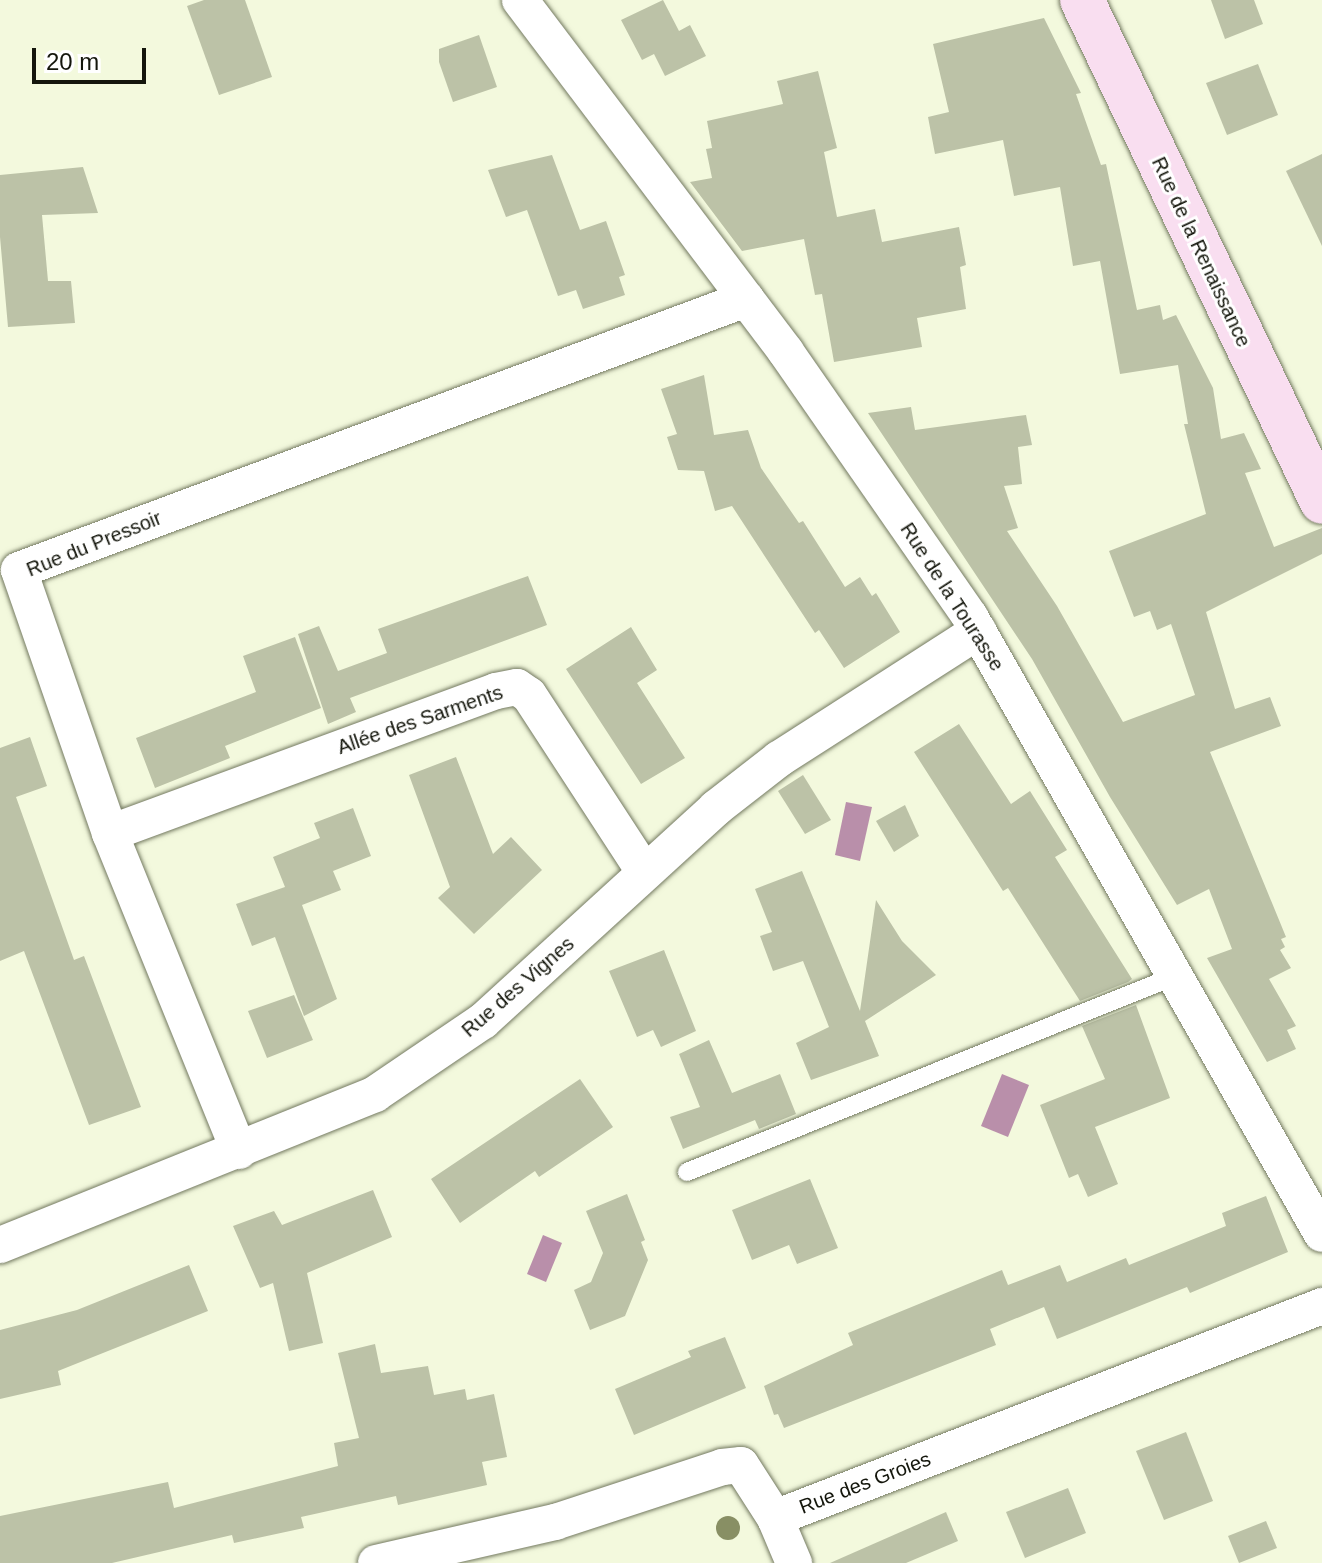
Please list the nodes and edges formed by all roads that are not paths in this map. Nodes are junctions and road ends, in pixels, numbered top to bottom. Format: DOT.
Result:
graph roads {
  1 [pos="520,0"];
  2 [pos="1082,0"];
  3 [pos="746,299"];
  4 [pos="1322,502"];
  5 [pos="978,631"];
  6 [pos="110,833"];
  7 [pos="645,873"];
  8 [pos="1175,976"];
  9 [pos="239,1151"];
  10 [pos="687,1172"];
  11 [pos="1322,1234"];
  12 [pos="0,1245"];
  13 [pos="1322,1306"];
  14 [pos="775,1518"];
  15 [pos="376,1563"];
  16 [pos="794,1563"];
  1 -- 3 [label="street, Rue de la Tourasse"];
  2 -- 4 [label="main road, Rue de la Renaissance"];
  3 -- 5 [label="street, Rue de la Tourasse"];
  3 -- 6 [label="street, Rue du Pressoir"];
  5 -- 7 [label="street, Rue des Vignes"];
  5 -- 8 [label="street, Rue de la Tourasse"];
  6 -- 7 [label="street, Allée des Sarments"];
  6 -- 9 [label="street, Rue du Pressoir"];
  7 -- 9 [label="street, Rue des Vignes"];
  8 -- 10 [label="lane"];
  8 -- 11 [label="street, Rue de la Tourasse"];
  9 -- 12 [label="street, Rue des Vignes"];
  13 -- 14 [label="street, Rue des Groies"];
  14 -- 15 [label="street, Rue des Groies"];
  14 -- 16 [label="street"];
}
